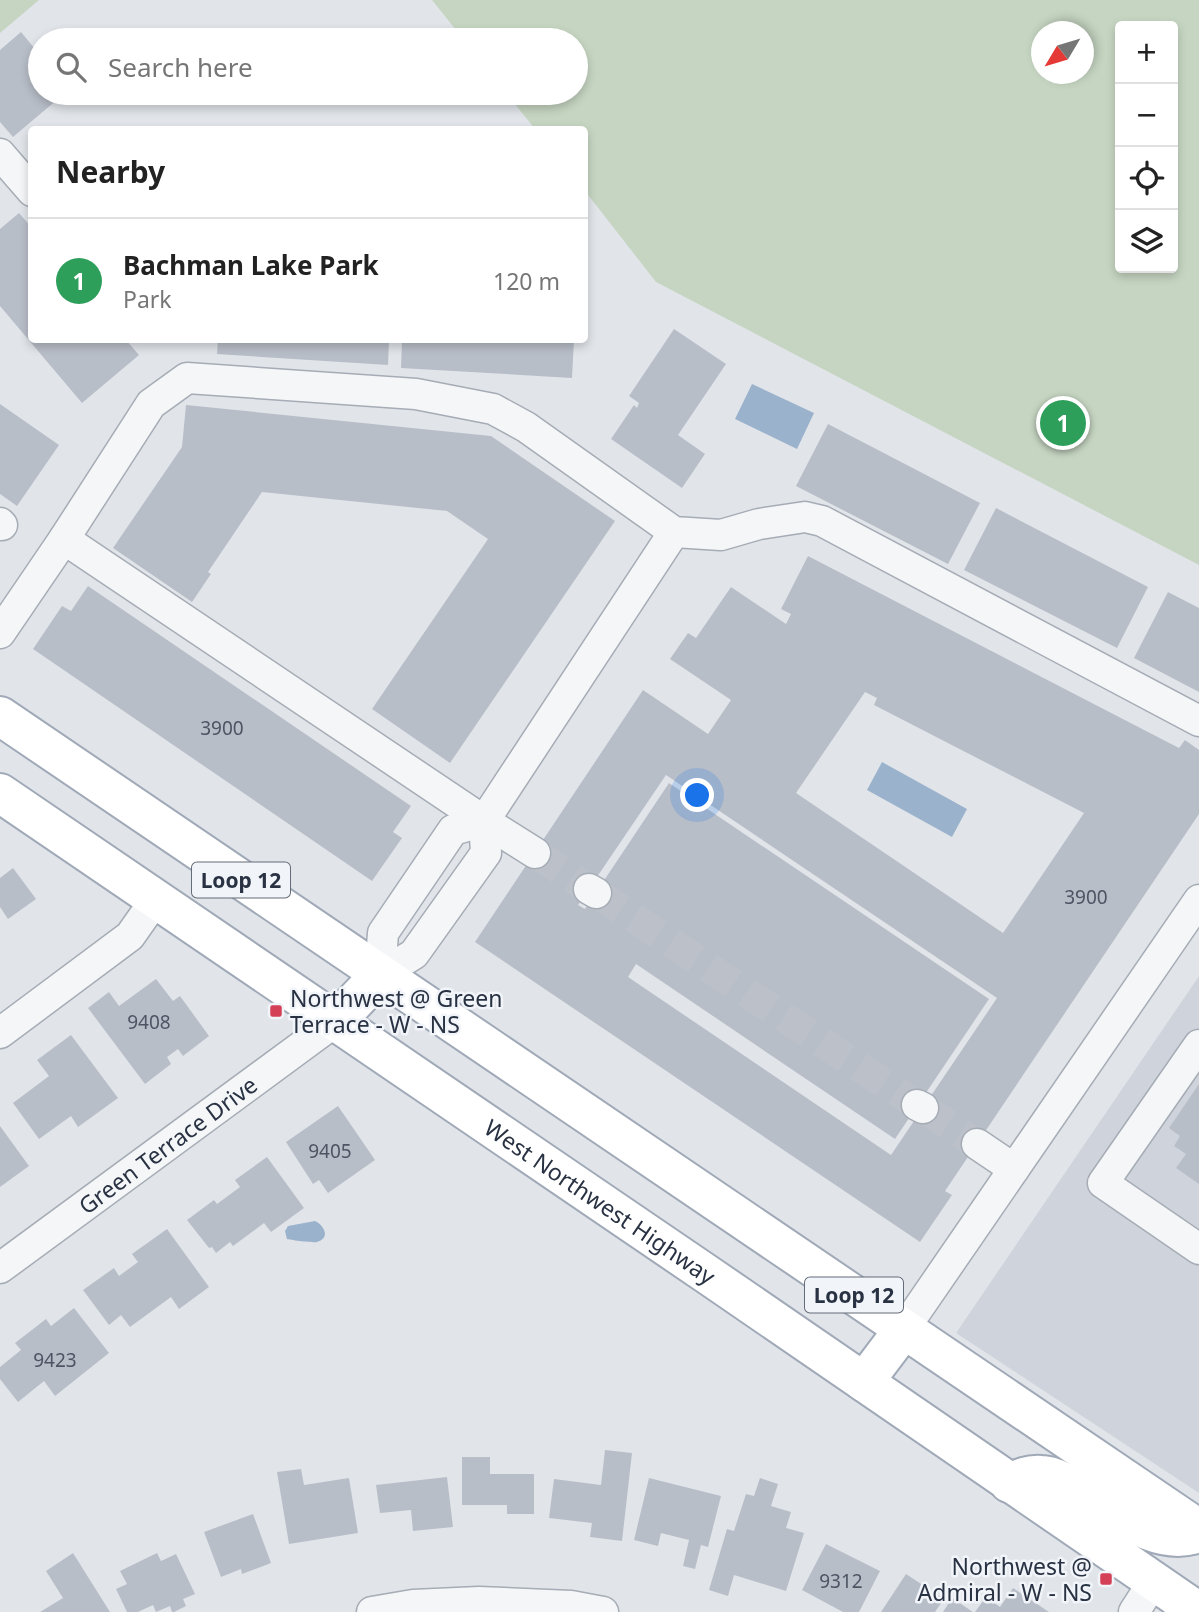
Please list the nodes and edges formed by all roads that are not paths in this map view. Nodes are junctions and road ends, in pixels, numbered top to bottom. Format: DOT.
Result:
graph roads {
  1 [pos="674,532"];
  2 [pos="64,539"];
  3 [pos="0,633"];
  4 [pos="0,716"];
  5 [pos="1199,722"];
  6 [pos="0,793"];
  7 [pos="484,821"];
  8 [pos="534,853"];
  9 [pos="156,899"];
  10 [pos="1199,900"];
  11 [pos="380,975"];
  12 [pos="336,1021"];
  13 [pos="0,1033"];
  14 [pos="1199,1045"];
  15 [pos="977,1144"];
  16 [pos="1014,1168"];
  17 [pos="1199,1250"];
  18 [pos="0,1268"];
  19 [pos="904,1329"];
  20 [pos="864,1382"];
  21 [pos="1009,1483"];
  22 [pos="1199,1531"];
  23 [pos="1144,1597"];
  24 [pos="372,1612"];
  25 [pos="603,1612"];
  26 [pos="1199,1612"];
  1 -- 2 [label="street"];
  1 -- 5 [label="street"];
  1 -- 7 [label="street"];
  2 -- 3 [label="street"];
  2 -- 7 [label="street"];
  4 -- 11 [label="main road, Loop 12"];
  6 -- 9 [label="main road, West Northwest Highway / Loop 12"];
  7 -- 8 [label="street"];
  7 -- 11 [label="street"];
  7 -- 11 [label="street"];
  9 -- 12 [label="main road, West Northwest Highway / Loop 12"];
  9 -- 13 [label="street"];
  10 -- 16 [label="street"];
  11 -- 12 [label="main road"];
  11 -- 19 [label="main road, Loop 12"];
  12 -- 18 [label="street, Green Terrace Drive"];
  12 -- 20 [label="main road, West Northwest Highway / Loop 12"];
  14 -- 17 [label="street"];
  15 -- 16 [label="street"];
  16 -- 19 [label="street"];
  19 -- 20 [label="main road"];
  19 -- 22 [label="main road, Loop 12"];
  20 -- 21 [label="main road, West Northwest Highway / Loop 12"];
  21 -- 22 [label="main road"];
  21 -- 23 [label="main road, West Northwest Highway / Loop 12"];
  23 -- 26 [label="main road, West Northwest Highway / Loop 12"];
  24 -- 25 [label="street"];
}
